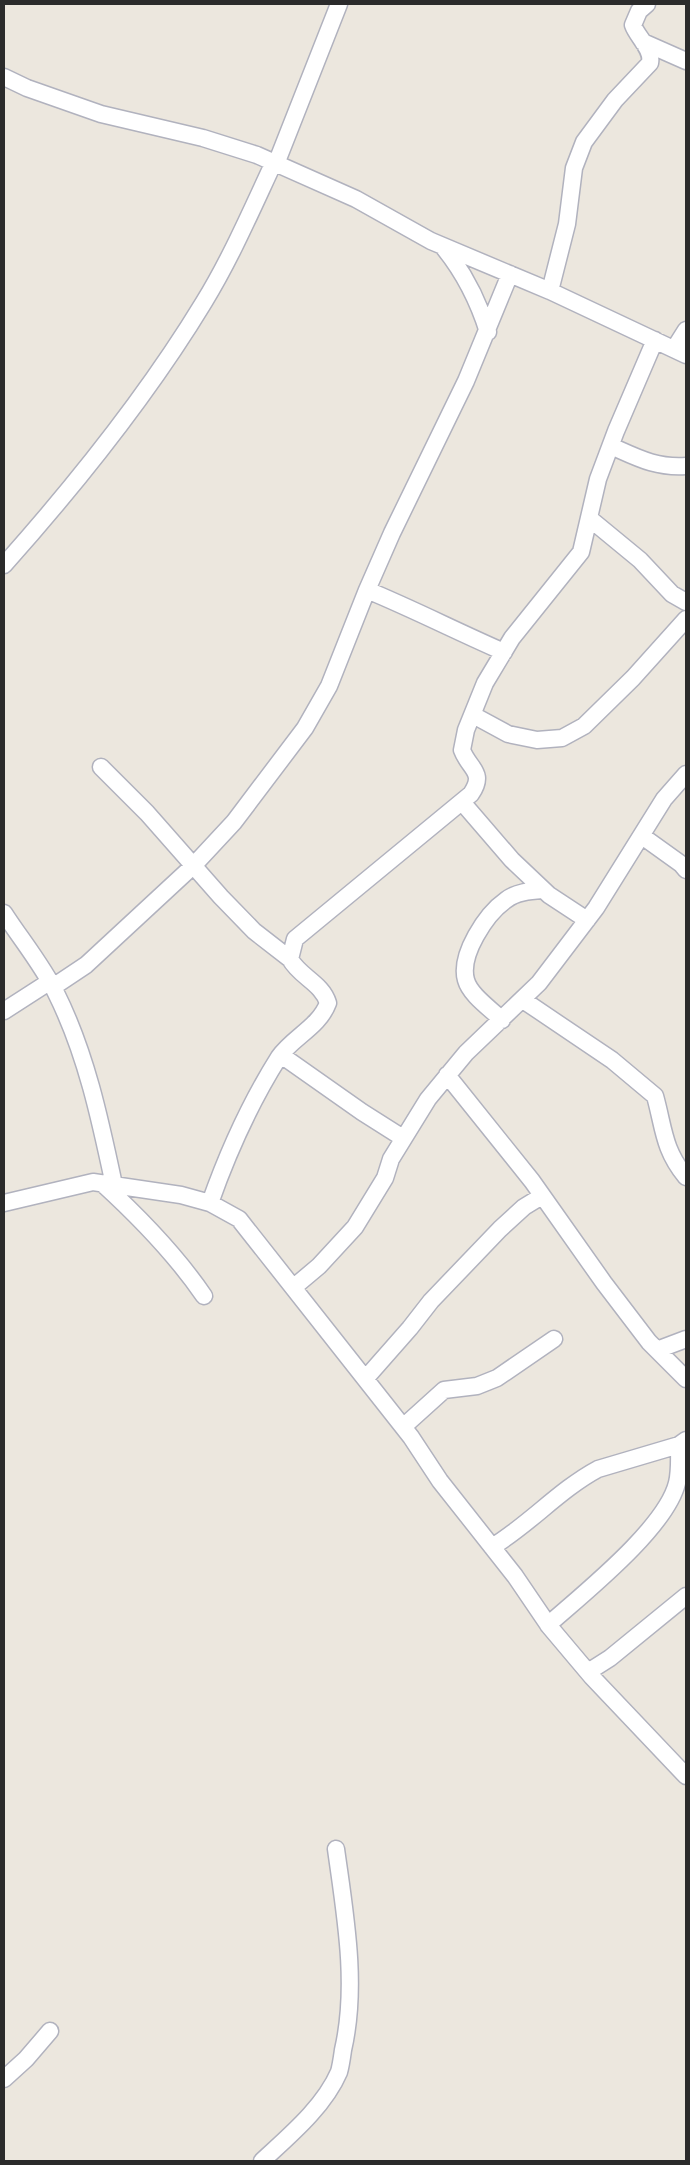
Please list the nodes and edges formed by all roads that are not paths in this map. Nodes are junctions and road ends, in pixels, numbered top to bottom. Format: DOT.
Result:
graph roads {
  1 [pos="339,4"];
  2 [pos="647,4"];
  3 [pos="643,42"];
  4 [pos="686,61"];
  5 [pos="4,77"];
  6 [pos="275,163"];
  7 [pos="442,245"];
  8 [pos="510,274"];
  9 [pos="550,291"];
  10 [pos="686,330"];
  11 [pos="488,332"];
  12 [pos="655,340"];
  13 [pos="680,352"];
  14 [pos="611,446"];
  15 [pos="686,466"];
  16 [pos="589,518"];
  17 [pos="4,565"];
  18 [pos="367,590"];
  19 [pos="686,602"];
  20 [pos="686,619"];
  21 [pos="504,652"];
  22 [pos="473,715"];
  23 [pos="101,767"];
  24 [pos="686,774"];
  25 [pos="462,802"];
  26 [pos="642,836"];
  27 [pos="194,865"];
  28 [pos="686,870"];
  29 [pos="543,890"];
  30 [pos="4,913"];
  31 [pos="587,920"];
  32 [pos="290,959"];
  33 [pos="51,985"];
  34 [pos="523,1000"];
  35 [pos="4,1011"];
  36 [pos="502,1020"];
  37 [pos="281,1055"];
  38 [pos="447,1075"];
  39 [pos="403,1138"];
  40 [pos="686,1177"];
  41 [pos="108,1184"];
  42 [pos="542,1196"];
  43 [pos="4,1203"];
  44 [pos="210,1203"];
  45 [pos="294,1287"];
  46 [pos="204,1296"];
  47 [pos="554,1339"];
  48 [pos="686,1339"];
  49 [pos="657,1350"];
  50 [pos="366,1378"];
  51 [pos="686,1379"];
  52 [pos="403,1427"];
  53 [pos="682,1442"];
  54 [pos="492,1547"];
  55 [pos="686,1596"];
  56 [pos="548,1625"];
  57 [pos="588,1672"];
  58 [pos="686,1776"];
  59 [pos="336,1849"];
  60 [pos="50,2031"];
  61 [pos="4,2079"];
  62 [pos="262,2161"];
  1 -- 6 [label="street"];
  2 -- 3 [label="street"];
  3 -- 4 [label="street"];
  3 -- 9 [label="street"];
  5 -- 6 [label="street"];
  6 -- 7 [label="street"];
  6 -- 17 [label="street"];
  7 -- 8 [label="street"];
  7 -- 11 [label="street"];
  8 -- 9 [label="street"];
  8 -- 11 [label="street"];
  9 -- 12 [label="street"];
  10 -- 13 [label="street"];
  11 -- 18 [label="street"];
  12 -- 13 [label="street"];
  12 -- 14 [label="street"];
  14 -- 15 [label="street"];
  14 -- 16 [label="street"];
  16 -- 19 [label="street"];
  16 -- 21 [label="street"];
  18 -- 21 [label="street"];
  18 -- 27 [label="street"];
  20 -- 22 [label="street"];
  21 -- 22 [label="street"];
  22 -- 25 [label="street"];
  23 -- 27 [label="street"];
  24 -- 26 [label="street"];
  25 -- 29 [label="street"];
  25 -- 32 [label="street"];
  26 -- 28 [label="street"];
  26 -- 31 [label="street"];
  27 -- 32 [label="street"];
  27 -- 33 [label="street"];
  29 -- 31 [label="street"];
  29 -- 36 [label="street"];
  30 -- 33 [label="street"];
  31 -- 34 [label="street"];
  32 -- 37 [label="street"];
  33 -- 35 [label="street"];
  33 -- 41 [label="street"];
  34 -- 36 [label="street"];
  34 -- 40 [label="street"];
  36 -- 38 [label="street"];
  37 -- 39 [label="street"];
  37 -- 44 [label="street"];
  38 -- 39 [label="street"];
  38 -- 42 [label="street"];
  39 -- 45 [label="street"];
  41 -- 43 [label="street"];
  41 -- 44 [label="street"];
  41 -- 46 [label="street"];
  42 -- 49 [label="street"];
  42 -- 50 [label="street"];
  44 -- 45 [label="street"];
  45 -- 50 [label="street"];
  47 -- 52 [label="street"];
  48 -- 49 [label="street"];
  49 -- 51 [label="street"];
  50 -- 52 [label="street"];
  52 -- 54 [label="street"];
  53 -- 54 [label="street"];
  53 -- 56 [label="street"];
  54 -- 56 [label="street"];
  55 -- 57 [label="street"];
  56 -- 57 [label="street"];
  57 -- 58 [label="street"];
  59 -- 62 [label="street"];
  60 -- 61 [label="street"];
}
